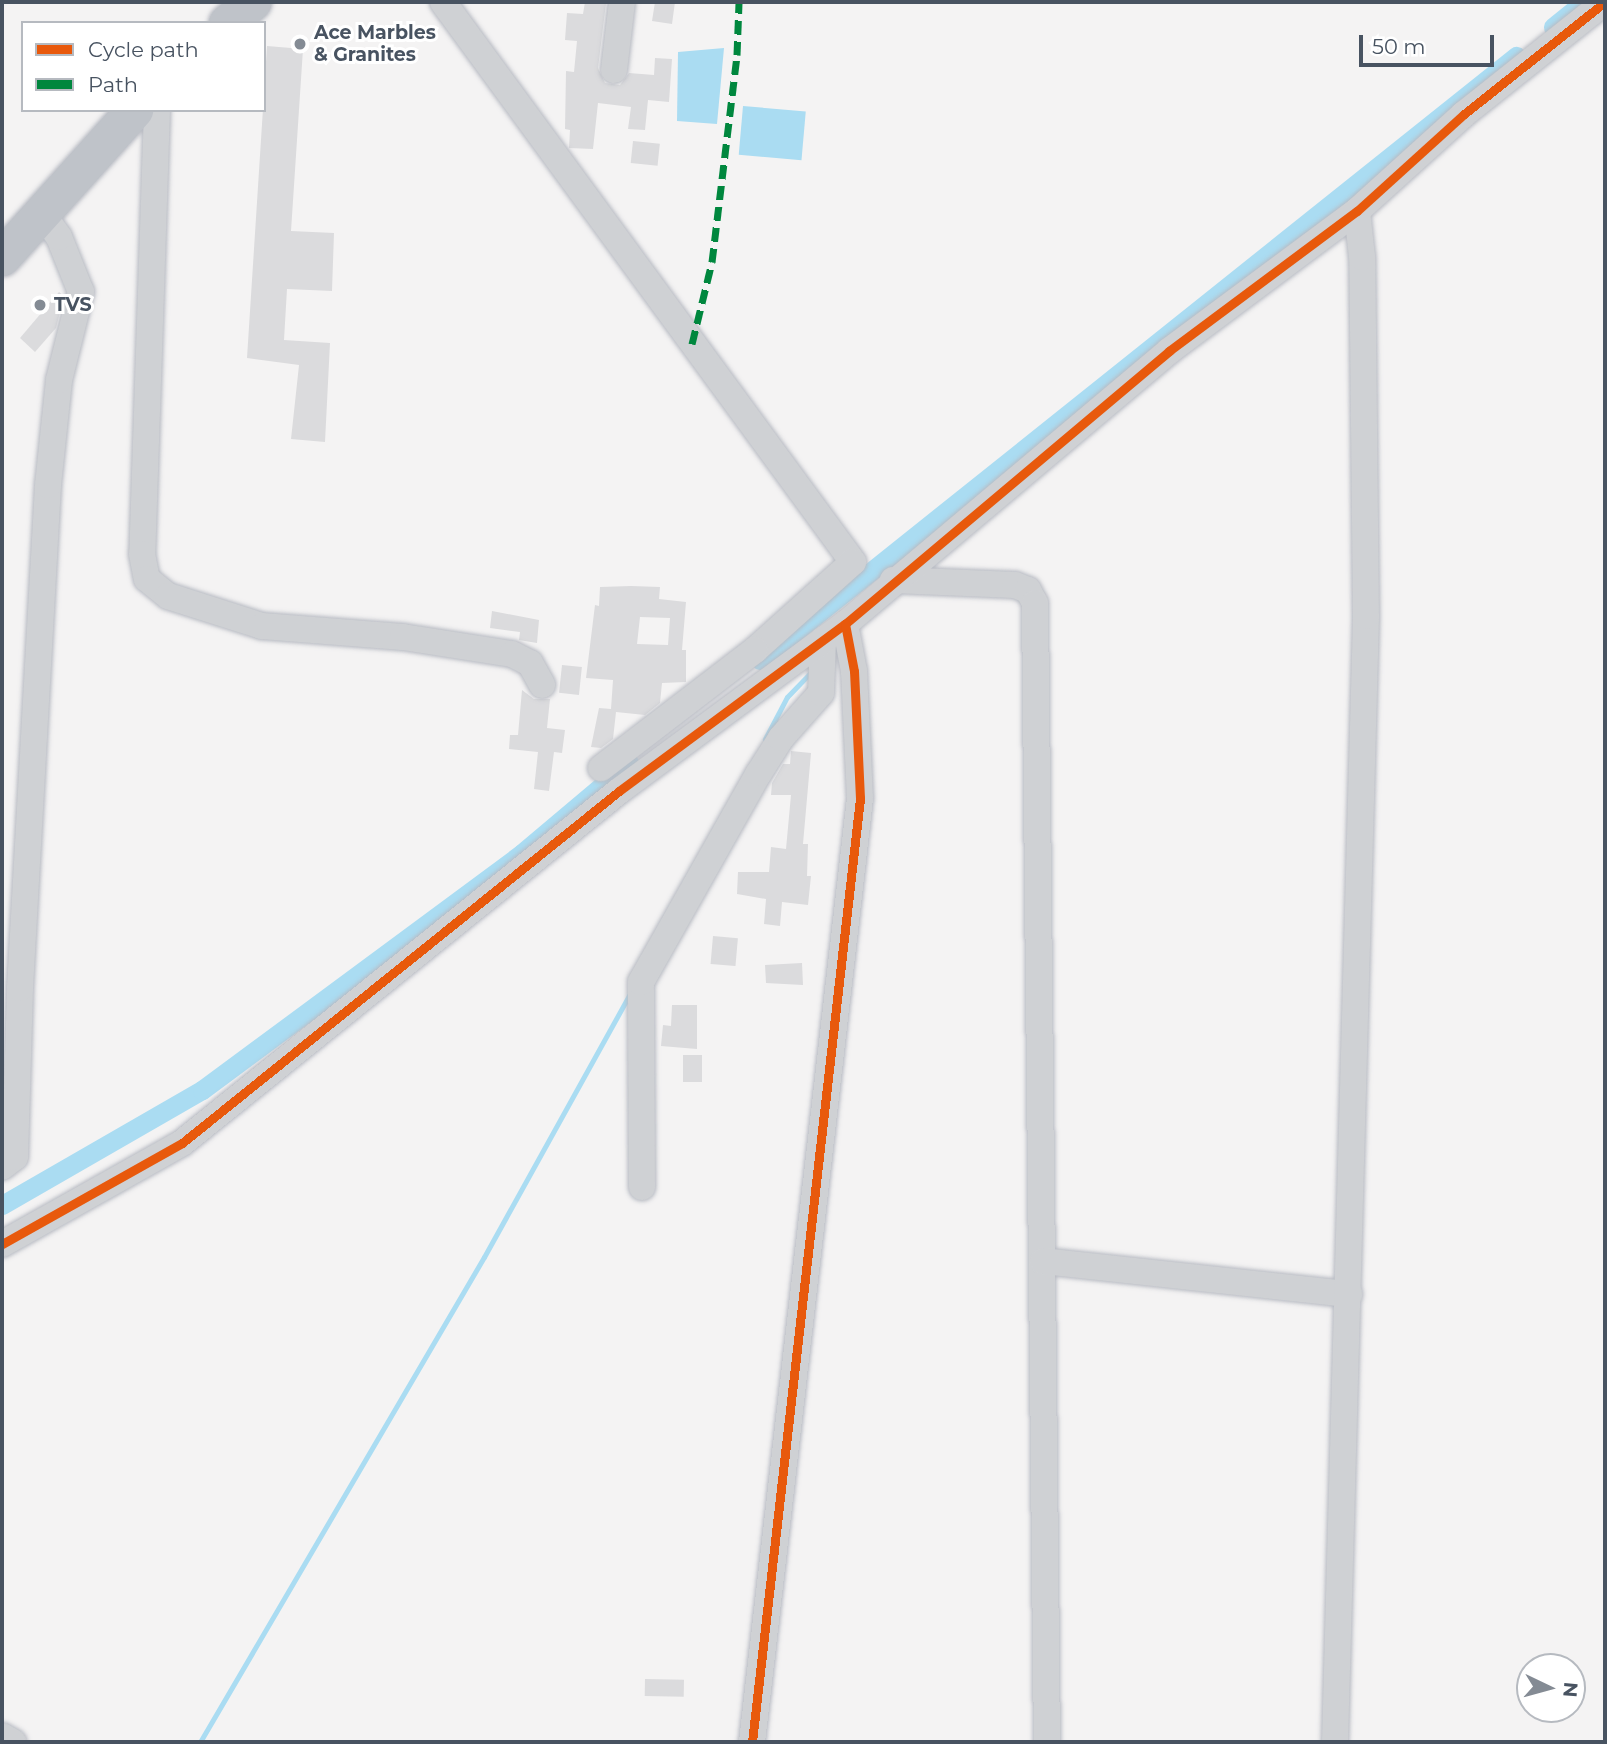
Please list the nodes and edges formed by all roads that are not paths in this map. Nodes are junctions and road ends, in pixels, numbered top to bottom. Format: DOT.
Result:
graph roads {
  1 [pos="252,2"];
  2 [pos="443,2"];
  3 [pos="622,2"];
  4 [pos="1605,2"];
  5 [pos="229,21"];
  6 [pos="614,70"];
  7 [pos="132,112"];
  8 [pos="157,112"];
  9 [pos="1357,211"];
  10 [pos="41,212"];
  11 [pos="2,256"];
  12 [pos="893,580"];
  13 [pos="845,624"];
  14 [pos="823,640"];
  15 [pos="755,650"];
  16 [pos="774,676"];
  17 [pos="542,685"];
  18 [pos="601,768"];
  19 [pos="2,1167"];
  20 [pos="642,1187"];
  21 [pos="2,1244"];
  22 [pos="1043,1261"];
  23 [pos="1349,1294"];
  24 [pos="2,1735"];
  25 [pos="13,1742"];
  26 [pos="752,1742"];
  27 [pos="1047,1742"];
  28 [pos="1335,1742"];
  1 -- 5 [label="highway"];
  2 -- 15 [label="street"];
  3 -- 6 [label="street"];
  4 -- 9 [label="street"];
  7 -- 10 [label="highway"];
  8 -- 17 [label="street"];
  9 -- 12 [label="street"];
  9 -- 23 [label="street"];
  10 -- 11 [label="highway"];
  10 -- 19 [label="street"];
  12 -- 13 [label="street"];
  12 -- 22 [label="street"];
  13 -- 14 [label="street"];
  13 -- 26 [label="street"];
  14 -- 16 [label="street"];
  14 -- 20 [label="street"];
  15 -- 16 [label="street"];
  15 -- 18 [label="street"];
  16 -- 21 [label="street"];
  22 -- 23 [label="street"];
  22 -- 27 [label="street"];
  23 -- 28 [label="street"];
  24 -- 25 [label="street"];
}
